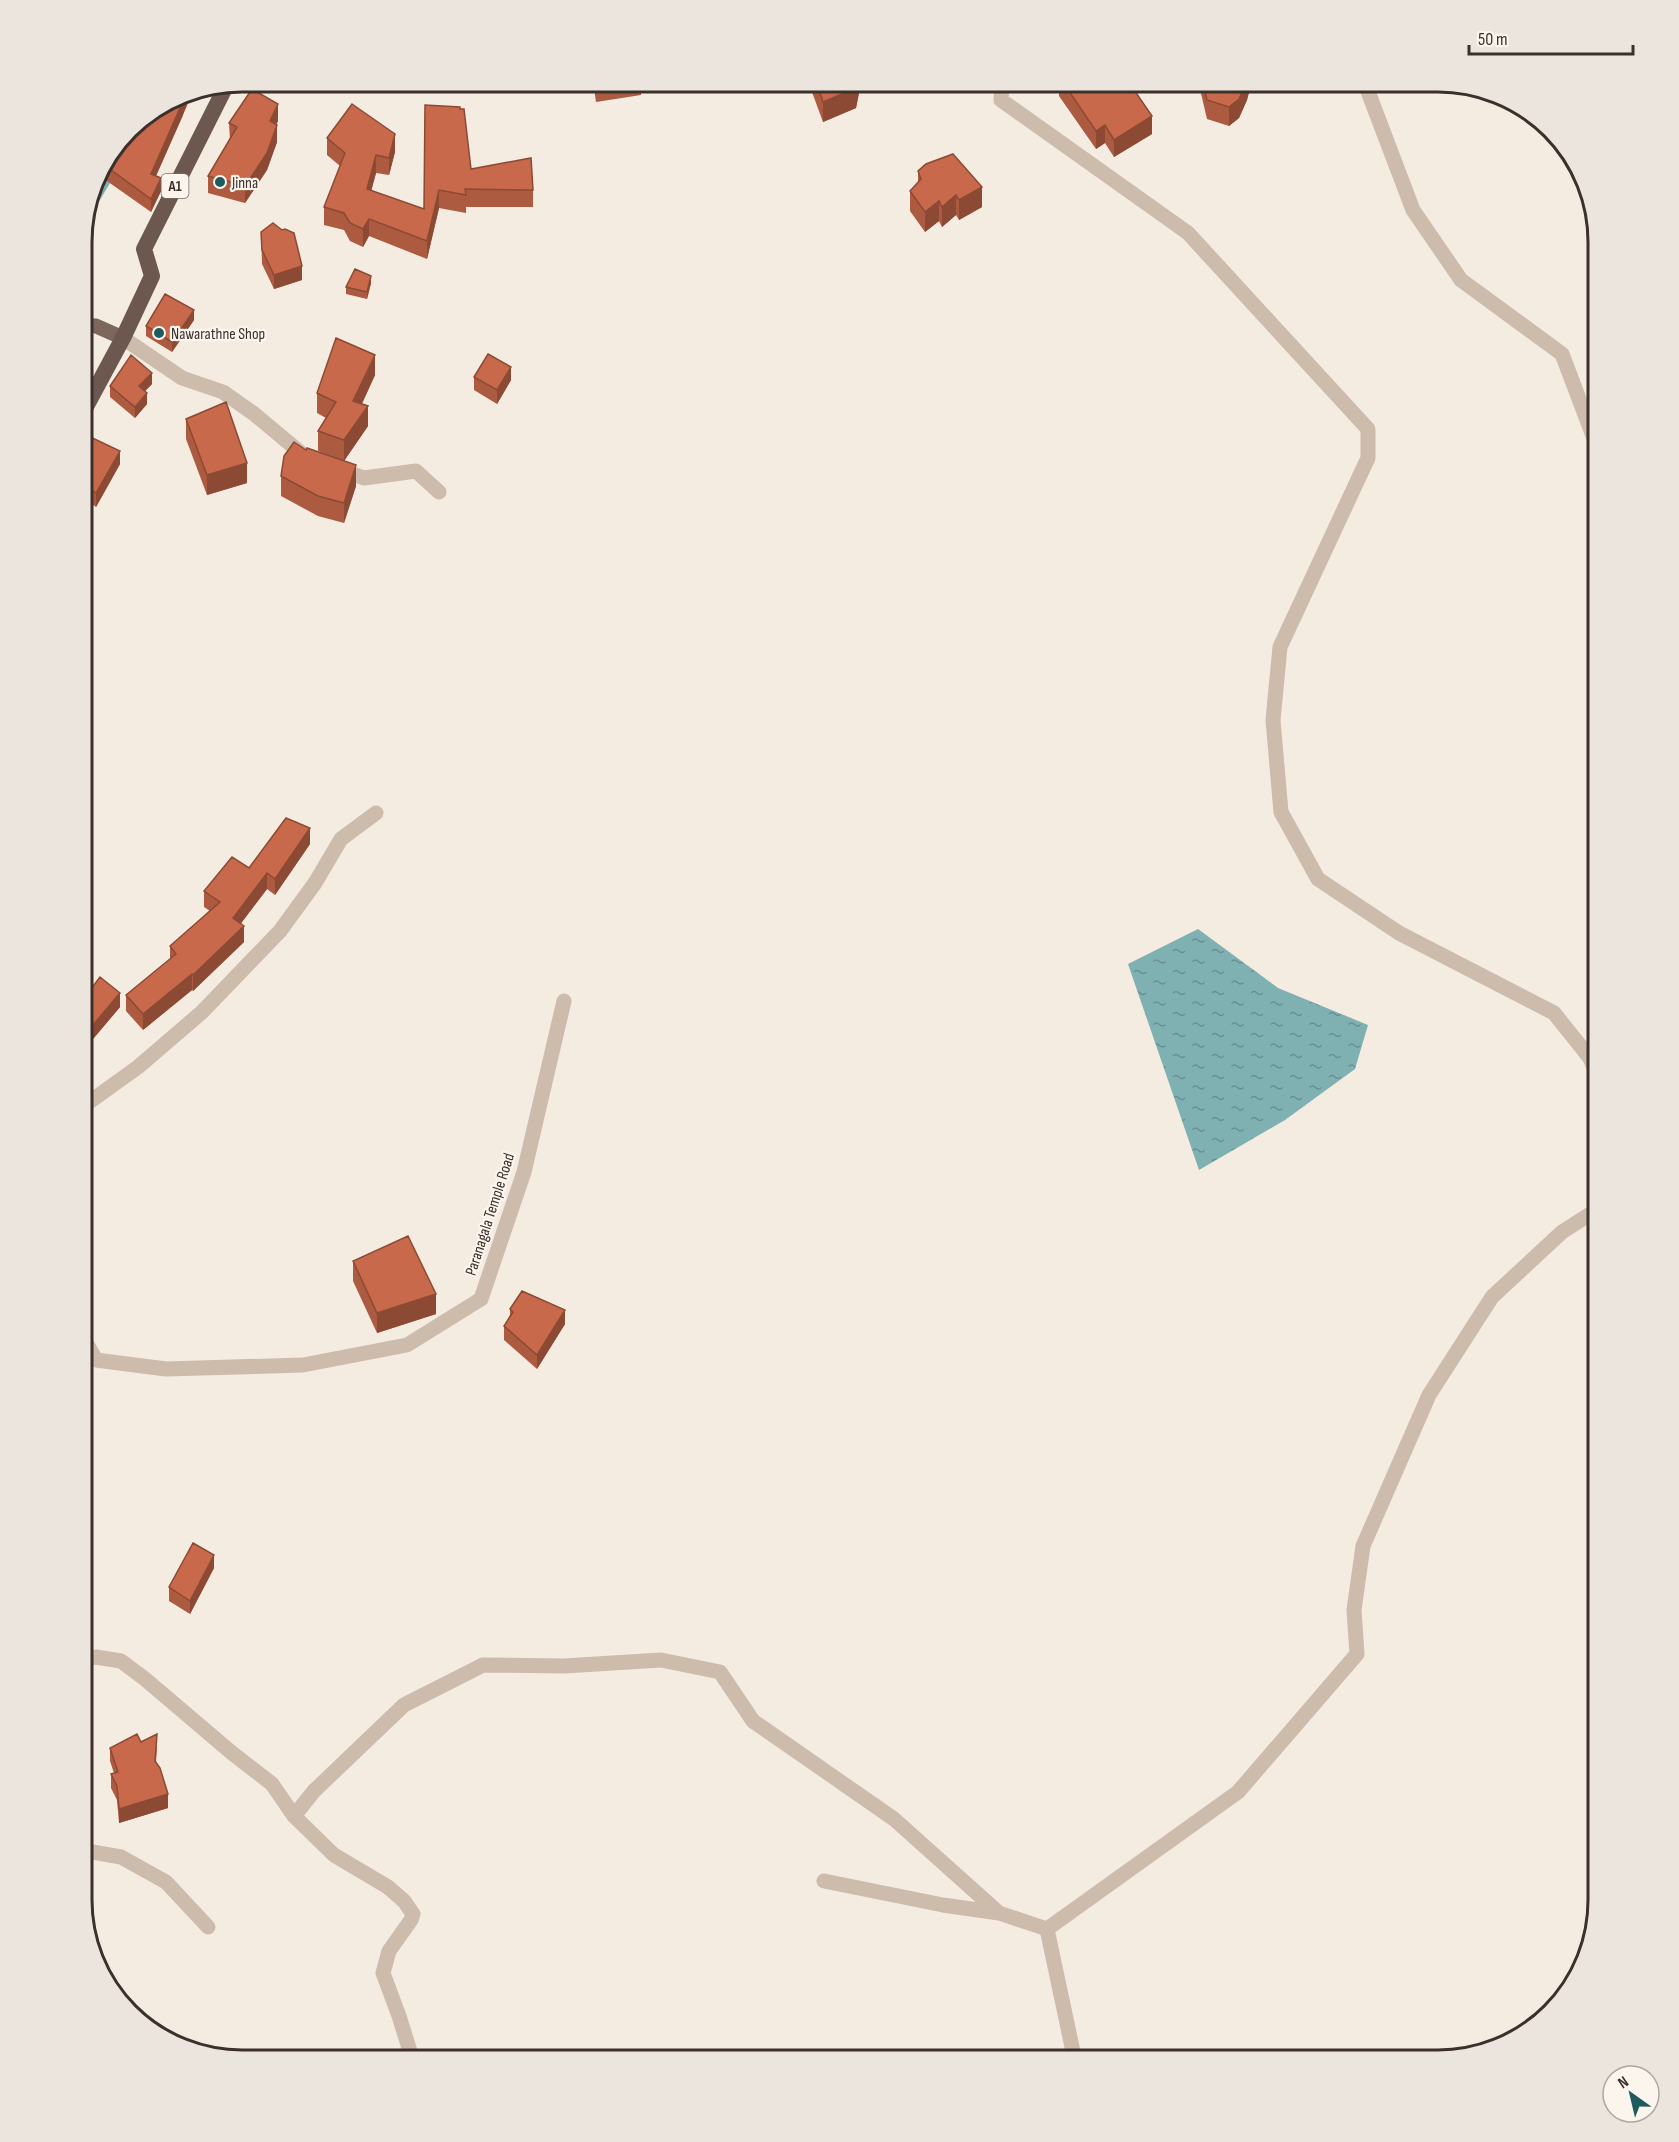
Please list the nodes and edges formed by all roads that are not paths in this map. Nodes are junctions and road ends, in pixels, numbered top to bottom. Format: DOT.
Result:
graph roads {
  1 [pos="1001,92"];
  2 [pos="1368,92"];
  3 [pos="222,93"];
  4 [pos="92,326"];
  5 [pos="123,338"];
  6 [pos="92,396"];
  7 [pos="1588,423"];
  8 [pos="439,492"];
  9 [pos="376,813"];
  10 [pos="564,1001"];
  11 [pos="1588,1056"];
  12 [pos="92,1100"];
  13 [pos="1588,1215"];
  14 [pos="92,1353"];
  15 [pos="92,1658"];
  16 [pos="294,1816"];
  17 [pos="92,1852"];
  18 [pos="824,1881"];
  19 [pos="999,1913"];
  20 [pos="208,1927"];
  21 [pos="1047,1929"];
  22 [pos="410,2050"];
  23 [pos="1073,2050"];
  1 -- 11 [label="street"];
  2 -- 7 [label="street"];
  3 -- 5 [label="highway, A1"];
  4 -- 5 [label="main road"];
  5 -- 6 [label="highway, A1"];
  5 -- 8 [label="street"];
  9 -- 12 [label="street"];
  10 -- 14 [label="street, Paranagala Temple Road"];
  13 -- 21 [label="street"];
  15 -- 16 [label="street"];
  16 -- 19 [label="street"];
  16 -- 22 [label="street"];
  17 -- 20 [label="street"];
  18 -- 19 [label="street"];
  19 -- 21 [label="street"];
  21 -- 23 [label="street"];
}
